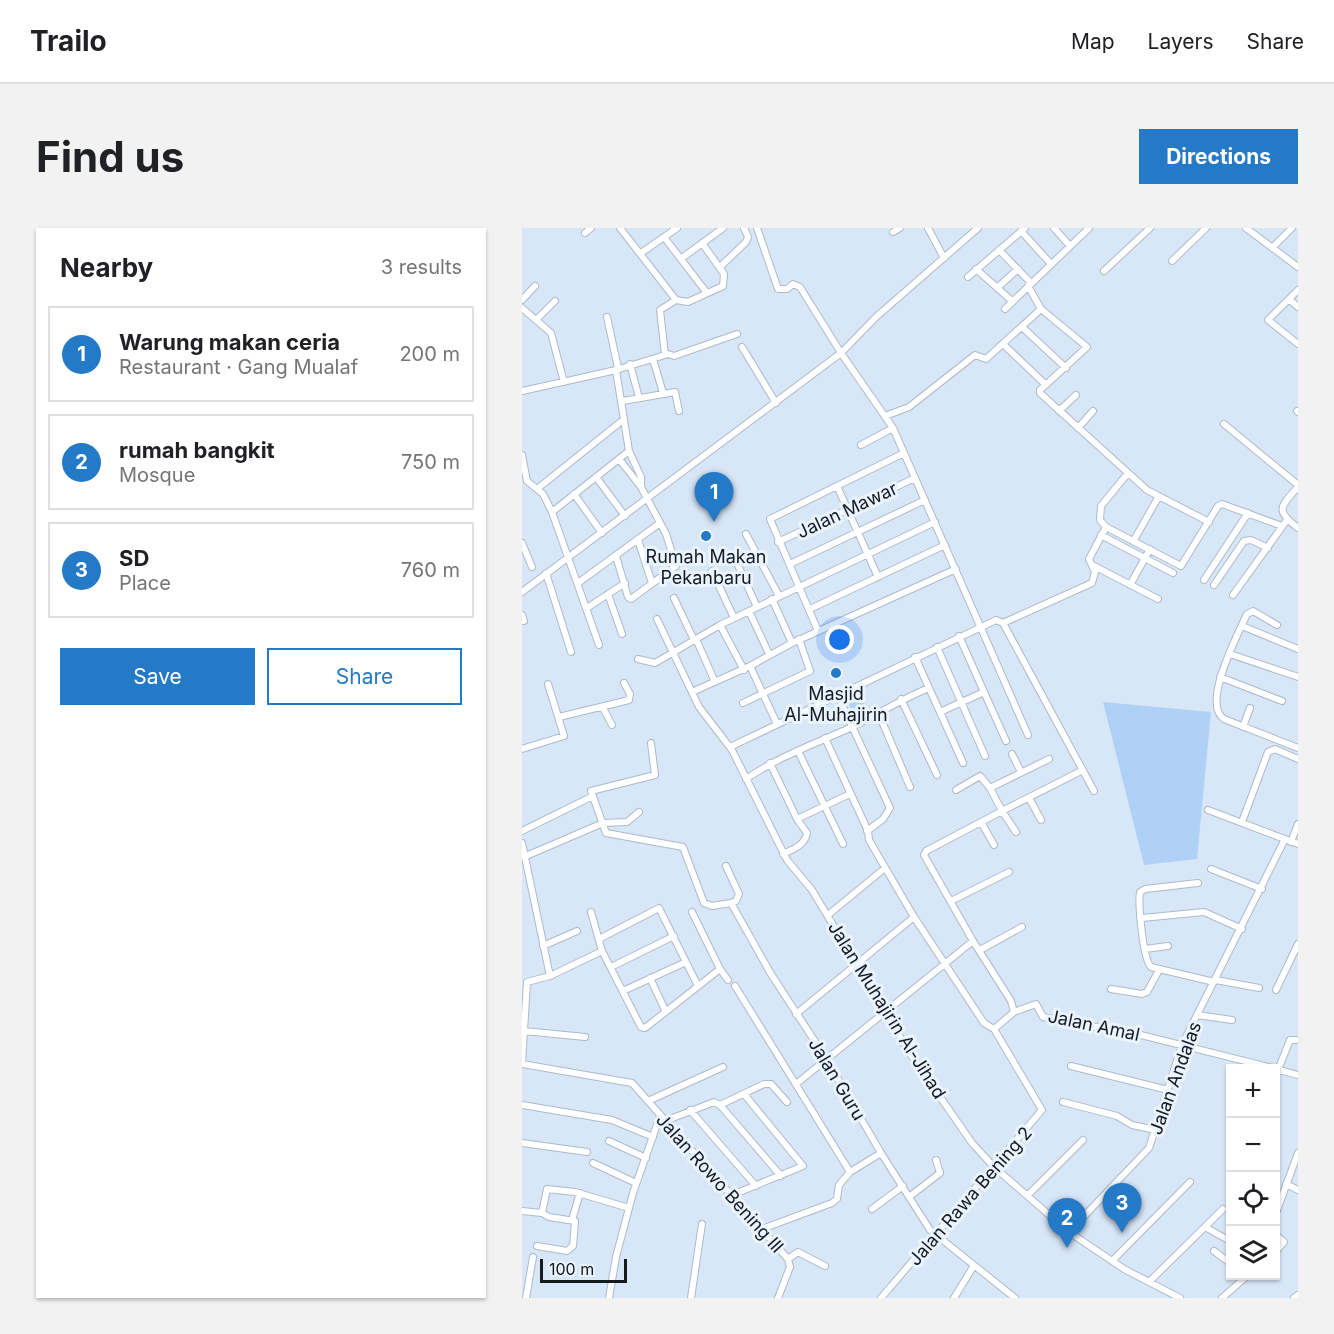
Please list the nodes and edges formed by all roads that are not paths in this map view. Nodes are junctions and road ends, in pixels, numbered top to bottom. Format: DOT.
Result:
graph roads {
  1 [pos="678,228"];
  2 [pos="723,228"];
  3 [pos="744,228"];
  4 [pos="758,228"];
  5 [pos="900,228"];
  6 [pos="928,228"];
  7 [pos="978,228"];
  8 [pos="1054,228"];
  9 [pos="1089,228"];
  10 [pos="1150,228"];
  11 [pos="1206,228"];
  12 [pos="1246,228"];
  13 [pos="1292,228"];
  14 [pos="624,230"];
  15 [pos="1023,230"];
  16 [pos="893,232"];
  17 [pos="664,237"];
  18 [pos="702,243"];
  19 [pos="1070,246"];
  20 [pos="1272,248"];
  21 [pos="999,250"];
  22 [pos="641,253"];
  23 [pos="682,258"];
  24 [pos="944,258"];
  25 [pos="1172,261"];
  26 [pos="1051,264"];
  27 [pos="720,267"];
  28 [pos="1298,267"];
  29 [pos="976,269"];
  30 [pos="1018,269"];
  31 [pos="1104,271"];
  32 [pos="968,277"];
  33 [pos="1029,285"];
  34 [pos="535,286"];
  35 [pos="997,288"];
  36 [pos="1298,290"];
  37 [pos="707,293"];
  38 [pos="522,300"];
  39 [pos="676,300"];
  40 [pos="1289,300"];
  41 [pos="555,301"];
  42 [pos="1012,301"];
  43 [pos="1298,307"];
  44 [pos="522,308"];
  45 [pos="1005,309"];
  46 [pos="1041,309"];
  47 [pos="607,317"];
  48 [pos="537,319"];
  49 [pos="1022,327"];
  50 [pos="737,334"];
  51 [pos="1003,344"];
  52 [pos="1298,344"];
  53 [pos="742,347"];
  54 [pos="665,353"];
  55 [pos="841,353"];
  56 [pos="653,359"];
  57 [pos="630,364"];
  58 [pos="1066,368"];
  59 [pos="617,369"];
  60 [pos="564,382"];
  61 [pos="1046,385"];
  62 [pos="522,391"];
  63 [pos="663,393"];
  64 [pos="1076,395"];
  65 [pos="639,398"];
  66 [pos="623,401"];
  67 [pos="776,403"];
  68 [pos="679,411"];
  69 [pos="1059,411"];
  70 [pos="1093,411"];
  71 [pos="885,417"];
  72 [pos="623,420"];
  73 [pos="1224,424"];
  74 [pos="893,428"];
  75 [pos="1078,428"];
  76 [pos="861,445"];
  77 [pos="629,451"];
  78 [pos="904,453"];
  79 [pos="522,455"];
  80 [pos="619,459"];
  81 [pos="1128,472"];
  82 [pos="596,477"];
  83 [pos="915,478"];
  84 [pos="837,486"];
  85 [pos="1298,486"];
  86 [pos="641,487"];
  87 [pos="537,489"];
  88 [pos="574,494"];
  89 [pos="1159,496"];
  90 [pos="649,498"];
  91 [pos="925,500"];
  92 [pos="848,509"];
  93 [pos="552,512"];
  94 [pos="1248,513"];
  95 [pos="625,516"];
  96 [pos="1287,520"];
  97 [pos="935,522"];
  98 [pos="1209,522"];
  99 [pos="660,523"];
  100 [pos="1281,526"];
  101 [pos="1106,527"];
  102 [pos="1298,528"];
  103 [pos="858,532"];
  104 [pos="602,533"];
  105 [pos="746,534"];
  106 [pos="1101,535"];
  107 [pos="638,540"];
  108 [pos="1134,540"];
  109 [pos="778,542"];
  110 [pos="522,543"];
  111 [pos="945,545"];
  112 [pos="1268,548"];
  113 [pos="1150,549"];
  114 [pos="868,554"];
  115 [pos="616,556"];
  116 [pos="570,557"];
  117 [pos="1145,558"];
  118 [pos="736,561"];
  119 [pos="790,564"];
  120 [pos="1092,565"];
  121 [pos="532,567"];
  122 [pos="956,569"];
  123 [pos="712,572"];
  124 [pos="546,573"];
  125 [pos="1173,573"];
  126 [pos="878,577"];
  127 [pos="1204,580"];
  128 [pos="579,583"];
  129 [pos="625,583"];
  130 [pos="652,584"];
  131 [pos="798,585"];
  132 [pos="1131,585"];
  133 [pos="1214,585"];
  134 [pos="522,592"];
  135 [pos="608,594"];
  136 [pos="1233,595"];
  137 [pos="674,598"];
  138 [pos="776,598"];
  139 [pos="1158,599"];
  140 [pos="757,607"];
  141 [pos="587,608"];
  142 [pos="810,609"];
  143 [pos="749,611"];
  144 [pos="735,618"];
  145 [pos="657,619"];
  146 [pos="1003,623"];
  147 [pos="720,625"];
  148 [pos="981,625"];
  149 [pos="1277,625"];
  150 [pos="1242,626"];
  151 [pos="818,632"];
  152 [pos="622,634"];
  153 [pos="959,636"];
  154 [pos="695,639"];
  155 [pos="799,639"];
  156 [pos="792,643"];
  157 [pos="600,645"];
  158 [pos="937,647"];
  159 [pos="1298,649"];
  160 [pos="571,652"];
  161 [pos="671,653"];
  162 [pos="769,654"];
  163 [pos="1230,654"];
  164 [pos="915,657"];
  165 [pos="638,659"];
  166 [pos="747,668"];
  167 [pos="1220,677"];
  168 [pos="1298,677"];
  169 [pos="715,682"];
  170 [pos="624,683"];
  171 [pos="548,684"];
  172 [pos="929,688"];
  173 [pos="692,692"];
  174 [pos="984,692"];
  175 [pos="763,693"];
  176 [pos="838,696"];
  177 [pos="902,699"];
  178 [pos="1282,701"];
  179 [pos="963,702"];
  180 [pos="743,703"];
  181 [pos="603,708"];
  182 [pos="1250,708"];
  183 [pos="878,712"];
  184 [pos="940,712"];
  185 [pos="559,717"];
  186 [pos="612,724"];
  187 [pos="777,724"];
  188 [pos="852,726"];
  189 [pos="1243,727"];
  190 [pos="1028,735"];
  191 [pos="825,738"];
  192 [pos="1006,741"];
  193 [pos="651,743"];
  194 [pos="730,747"];
  195 [pos="1298,748"];
  196 [pos="522,749"];
  197 [pos="798,751"];
  198 [pos="1012,753"];
  199 [pos="985,756"];
  200 [pos="1049,759"];
  201 [pos="1298,759"];
  202 [pos="770,763"];
  203 [pos="963,764"];
  204 [pos="1083,770"];
  205 [pos="1021,772"];
  206 [pos="937,775"];
  207 [pos="746,779"];
  208 [pos="910,788"];
  209 [pos="990,788"];
  210 [pos="956,790"];
  211 [pos="1094,792"];
  212 [pos="850,794"];
  213 [pos="591,797"];
  214 [pos="1029,798"];
  215 [pos="824,805"];
  216 [pos="1208,810"];
  217 [pos="1002,811"];
  218 [pos="639,812"];
  219 [pos="797,819"];
  220 [pos="1041,820"];
  221 [pos="981,822"];
  222 [pos="1242,822"];
  223 [pos="603,823"];
  224 [pos="1298,824"];
  225 [pos="522,831"];
  226 [pos="867,831"];
  227 [pos="1016,832"];
  228 [pos="1291,842"];
  229 [pos="522,843"];
  230 [pos="843,844"];
  231 [pos="994,845"];
  232 [pos="783,854"];
  233 [pos="526,856"];
  234 [pos="726,866"];
  235 [pos="885,868"];
  236 [pos="1211,869"];
  237 [pos="1009,872"];
  238 [pos="1198,883"];
  239 [pos="1262,889"];
  240 [pos="951,901"];
  241 [pos="731,903"];
  242 [pos="591,912"];
  243 [pos="692,912"];
  244 [pos="828,915"];
  245 [pos="914,917"];
  246 [pos="1142,918"];
  247 [pos="1023,927"];
  248 [pos="1242,929"];
  249 [pos="577,931"];
  250 [pos="674,936"];
  251 [pos="599,939"];
  252 [pos="1000,940"];
  253 [pos="973,941"];
  254 [pos="1298,944"];
  255 [pos="543,946"];
  256 [pos="1168,946"];
  257 [pos="1005,947"];
  258 [pos="980,950"];
  259 [pos="1144,950"];
  260 [pos="602,951"];
  261 [pos="686,962"];
  262 [pos="945,963"];
  263 [pos="858,964"];
  264 [pos="611,967"];
  265 [pos="720,969"];
  266 [pos="1159,970"];
  267 [pos="550,976"];
  268 [pos="650,978"];
  269 [pos="728,980"];
  270 [pos="525,981"];
  271 [pos="1215,981"];
  272 [pos="698,986"];
  273 [pos="735,986"];
  274 [pos="1259,988"];
  275 [pos="1111,989"];
  276 [pos="1276,990"];
  277 [pos="623,991"];
  278 [pos="665,1011"];
  279 [pos="886,1012"];
  280 [pos="1014,1012"];
  281 [pos="796,1014"];
  282 [pos="1197,1015"];
  283 [pos="524,1018"];
  284 [pos="1232,1020"];
  285 [pos="994,1029"];
  286 [pos="524,1031"];
  287 [pos="585,1037"];
  288 [pos="1298,1040"];
  289 [pos="1182,1045"];
  290 [pos="523,1048"];
  291 [pos="827,1060"];
  292 [pos="522,1064"];
  293 [pos="1253,1064"];
  294 [pos="1278,1064"];
  295 [pos="1071,1066"];
  296 [pos="723,1067"];
  297 [pos="1280,1071"];
  298 [pos="1298,1075"];
  299 [pos="796,1084"];
  300 [pos="1168,1090"];
  301 [pos="744,1094"];
  302 [pos="648,1101"];
  303 [pos="787,1102"];
  304 [pos="1064,1102"];
  305 [pos="522,1105"];
  306 [pos="720,1105"];
  307 [pos="690,1110"];
  308 [pos="663,1118"];
  309 [pos="1156,1130"];
  310 [pos="653,1137"];
  311 [pos="1083,1140"];
  312 [pos="609,1141"];
  313 [pos="522,1143"];
  314 [pos="587,1152"];
  315 [pos="880,1153"];
  316 [pos="1298,1153"];
  317 [pos="646,1158"];
  318 [pos="936,1160"];
  319 [pos="593,1163"];
  320 [pos="994,1167"];
  321 [pos="850,1172"];
  322 [pos="781,1176"];
  323 [pos="1190,1182"];
  324 [pos="636,1183"];
  325 [pos="1286,1185"];
  326 [pos="756,1186"];
  327 [pos="903,1186"];
  328 [pos="1298,1190"];
  329 [pos="580,1193"];
  330 [pos="732,1195"];
  331 [pos="1028,1195"];
  332 [pos="909,1197"];
  333 [pos="1280,1200"];
  334 [pos="629,1208"];
  335 [pos="872,1209"];
  336 [pos="1223,1209"];
  337 [pos="522,1211"];
  338 [pos="542,1213"];
  339 [pos="572,1220"];
  340 [pos="702,1224"];
  341 [pos="1205,1227"];
  342 [pos="762,1229"];
  343 [pos="1069,1232"];
  344 [pos="936,1235"];
  345 [pos="1226,1239"];
  346 [pos="537,1246"];
  347 [pos="1214,1251"];
  348 [pos="533,1257"];
  349 [pos="788,1260"];
  350 [pos="1112,1260"];
  351 [pos="1226,1260"];
  352 [pos="825,1266"];
  353 [pos="974,1267"];
  354 [pos="1242,1280"];
  355 [pos="1149,1282"];
  356 [pos="1298,1294"];
  357 [pos="526,1298"];
  358 [pos="609,1298"];
  359 [pos="691,1298"];
  360 [pos="778,1298"];
  361 [pos="880,1298"];
  362 [pos="954,1298"];
  363 [pos="1015,1298"];
  364 [pos="1180,1298"];
  365 [pos="1222,1298"];
  366 [pos="1294,1298"];
  1 -- 17 [label="street"];
  2 -- 18 [label="street"];
  3 -- 27 [label="street"];
  4 -- 55 [label="street"];
  5 -- 16 [label="street"];
  6 -- 24 [label="street"];
  7 -- 24 [label="street"];
  8 -- 19 [label="street"];
  9 -- 19 [label="street"];
  10 -- 31 [label="street"];
  11 -- 25 [label="street"];
  12 -- 20 [label="street"];
  13 -- 20 [label="street"];
  14 -- 22 [label="street"];
  15 -- 21 [label="street"];
  15 -- 26 [label="street"];
  17 -- 22 [label="street"];
  17 -- 23 [label="street"];
  18 -- 23 [label="street"];
  18 -- 27 [label="street"];
  19 -- 26 [label="street"];
  20 -- 28 [label="street"];
  21 -- 29 [label="street"];
  21 -- 30 [label="street"];
  22 -- 39 [label="street"];
  23 -- 37 [label="street"];
  24 -- 55 [label="street"];
  26 -- 33 [label="street"];
  27 -- 37 [label="street"];
  29 -- 32 [label="street"];
  29 -- 35 [label="street"];
  30 -- 33 [label="street"];
  30 -- 35 [label="street"];
  33 -- 42 [label="street"];
  33 -- 46 [label="street"];
  34 -- 38 [label="street"];
  35 -- 42 [label="street"];
  36 -- 40 [label="street"];
  37 -- 39 [label="street"];
  39 -- 54 [label="street"];
  40 -- 43 [label="street"];
  40 -- 52 [label="street"];
  41 -- 48 [label="street"];
  42 -- 45 [label="street"];
  44 -- 48 [label="street"];
  46 -- 49 [label="street"];
  46 -- 58 [label="street"];
  47 -- 59 [label="street"];
  48 -- 60 [label="street"];
  49 -- 51 [label="street"];
  49 -- 58 [label="street"];
  50 -- 54 [label="street"];
  51 -- 61 [label="street"];
  51 -- 71 [label="street"];
  53 -- 67 [label="street"];
  54 -- 56 [label="street"];
  55 -- 67 [label="street"];
  55 -- 71 [label="street"];
  56 -- 57 [label="street"];
  56 -- 63 [label="street"];
  57 -- 59 [label="street"];
  57 -- 65 [label="street"];
  58 -- 61 [label="street"];
  59 -- 60 [label="street"];
  59 -- 66 [label="street"];
  60 -- 62 [label="street"];
  61 -- 69 [label="street"];
  63 -- 65 [label="street"];
  63 -- 68 [label="street"];
  64 -- 69 [label="street"];
  65 -- 66 [label="street"];
  66 -- 72 [label="street"];
  67 -- 90 [label="street"];
  69 -- 75 [label="street"];
  70 -- 75 [label="street"];
  71 -- 74 [label="street"];
  72 -- 77 [label="street"];
  72 -- 87 [label="street"];
  73 -- 85 [label="street"];
  74 -- 76 [label="street"];
  74 -- 78 [label="street"];
  75 -- 81 [label="street"];
  77 -- 80 [label="street"];
  77 -- 86 [label="street"];
  78 -- 83 [label="street"];
  78 -- 84 [label="street"];
  79 -- 87 [label="street"];
  80 -- 82 [label="street"];
  80 -- 86 [label="street"];
  81 -- 89 [label="street"];
  81 -- 101 [label="street"];
  82 -- 88 [label="street"];
  82 -- 95 [label="street"];
  83 -- 91 [label="street"];
  83 -- 92 [label="street, Jalan Mawar"];
  84 -- 92 [label="street"];
  84 -- 109 [label="street"];
  85 -- 96 [label="street"];
  86 -- 90 [label="street"];
  87 -- 93 [label="street"];
  88 -- 93 [label="street"];
  88 -- 104 [label="street"];
  89 -- 98 [label="street"];
  89 -- 108 [label="street"];
  90 -- 95 [label="street"];
  90 -- 99 [label="street"];
  91 -- 97 [label="street"];
  91 -- 103 [label="street"];
  92 -- 103 [label="street"];
  92 -- 109 [label="street, Jalan Mawar"];
  93 -- 116 [label="street"];
  94 -- 98 [label="street"];
  94 -- 100 [label="street"];
  94 -- 127 [label="street"];
  95 -- 104 [label="street"];
  96 -- 100 [label="street"];
  96 -- 102 [label="street"];
  97 -- 111 [label="street"];
  97 -- 114 [label="street"];
  98 -- 113 [label="street"];
  99 -- 107 [label="street"];
  99 -- 130 [label="street"];
  100 -- 112 [label="street"];
  101 -- 106 [label="street"];
  101 -- 108 [label="street"];
  103 -- 114 [label="street"];
  103 -- 119 [label="street"];
  104 -- 116 [label="street"];
  105 -- 138 [label="street"];
  106 -- 117 [label="street"];
  106 -- 120 [label="street"];
  107 -- 115 [label="street"];
  107 -- 130 [label="street"];
  108 -- 113 [label="street"];
  109 -- 119 [label="street"];
  110 -- 121 [label="street"];
  111 -- 122 [label="street"];
  111 -- 126 [label="street"];
  112 -- 133 [label="street"];
  112 -- 136 [label="street"];
  113 -- 117 [label="street"];
  114 -- 126 [label="street"];
  114 -- 131 [label="street"];
  115 -- 128 [label="street"];
  115 -- 129 [label="street"];
  116 -- 124 [label="street"];
  116 -- 128 [label="street"];
  117 -- 125 [label="street"];
  117 -- 132 [label="street"];
  118 -- 140 [label="street"];
  119 -- 131 [label="street"];
  120 -- 132 [label="street"];
  120 -- 146 [label="street"];
  122 -- 148 [label="street"];
  122 -- 151 [label="street"];
  123 -- 144 [label="street"];
  124 -- 134 [label="street"];
  124 -- 160 [label="street"];
  126 -- 142 [label="street"];
  128 -- 141 [label="street"];
  129 -- 130 [label="street"];
  129 -- 135 [label="street"];
  131 -- 138 [label="street"];
  131 -- 142 [label="street"];
  132 -- 139 [label="street"];
  135 -- 141 [label="street"];
  135 -- 152 [label="street"];
  137 -- 154 [label="street"];
  138 -- 140 [label="street"];
  138 -- 156 [label="street"];
  140 -- 143 [label="street"];
  141 -- 157 [label="street"];
  142 -- 151 [label="street"];
  143 -- 144 [label="street"];
  143 -- 162 [label="street"];
  144 -- 147 [label="street"];
  145 -- 161 [label="street, Jalan Muhajirin Al-Jihad"];
  146 -- 148 [label="street"];
  146 -- 204 [label="street"];
  147 -- 154 [label="street"];
  147 -- 166 [label="street"];
  148 -- 153 [label="street"];
  148 -- 190 [label="street"];
  149 -- 150 [label="street"];
  150 -- 159 [label="street"];
  150 -- 163 [label="street"];
  151 -- 155 [label="street"];
  153 -- 158 [label="street"];
  153 -- 174 [label="street"];
  154 -- 161 [label="street"];
  154 -- 169 [label="street"];
  155 -- 156 [label="street"];
  155 -- 175 [label="street"];
  156 -- 162 [label="street"];
  158 -- 164 [label="street"];
  158 -- 179 [label="street"];
  161 -- 165 [label="street"];
  161 -- 173 [label="street, Jalan Muhajirin Al-Jihad"];
  162 -- 166 [label="street"];
  163 -- 167 [label="street"];
  163 -- 168 [label="street"];
  164 -- 172 [label="street"];
  164 -- 176 [label="street"];
  166 -- 169 [label="street"];
  166 -- 175 [label="street"];
  167 -- 178 [label="street"];
  167 -- 189 [label="street"];
  169 -- 173 [label="street"];
  170 -- 181 [label="street"];
  171 -- 185 [label="street"];
  172 -- 177 [label="street"];
  172 -- 184 [label="street"];
  173 -- 194 [label="street, Jalan Muhajirin Al-Jihad"];
  174 -- 179 [label="street"];
  174 -- 192 [label="street"];
  175 -- 180 [label="street"];
  175 -- 187 [label="street"];
  176 -- 187 [label="street"];
  176 -- 188 [label="street"];
  177 -- 183 [label="street"];
  177 -- 206 [label="street"];
  179 -- 184 [label="street"];
  179 -- 199 [label="street"];
  181 -- 185 [label="street"];
  181 -- 186 [label="street"];
  182 -- 189 [label="street"];
  183 -- 188 [label="street"];
  183 -- 208 [label="street"];
  184 -- 203 [label="street"];
  185 -- 196 [label="street"];
  187 -- 194 [label="street"];
  188 -- 191 [label="street"];
  188 -- 226 [label="street"];
  189 -- 195 [label="street"];
  191 -- 197 [label="street"];
  191 -- 212 [label="street"];
  193 -- 213 [label="street"];
  194 -- 207 [label="street, Jalan Muhajirin Al-Jihad"];
  197 -- 202 [label="street"];
  197 -- 215 [label="street"];
  198 -- 205 [label="street"];
  200 -- 205 [label="street"];
  201 -- 222 [label="street"];
  202 -- 207 [label="street"];
  202 -- 219 [label="street"];
  204 -- 211 [label="street"];
  204 -- 214 [label="street"];
  205 -- 209 [label="street"];
  207 -- 232 [label="street, Jalan Muhajirin Al-Jihad"];
  209 -- 210 [label="street"];
  209 -- 217 [label="street"];
  212 -- 215 [label="street"];
  212 -- 226 [label="street"];
  213 -- 223 [label="street"];
  213 -- 225 [label="street"];
  214 -- 217 [label="street"];
  214 -- 220 [label="street"];
  215 -- 219 [label="street"];
  215 -- 230 [label="street"];
  216 -- 222 [label="street"];
  217 -- 221 [label="street"];
  217 -- 227 [label="street"];
  218 -- 223 [label="street"];
  219 -- 232 [label="street"];
  221 -- 231 [label="street"];
  221 -- 240 [label="street"];
  222 -- 228 [label="street"];
  223 -- 233 [label="street"];
  223 -- 241 [label="street"];
  224 -- 228 [label="street, Jalan Andalas"];
  226 -- 235 [label="street"];
  228 -- 239 [label="street, Jalan Andalas"];
  229 -- 233 [label="street"];
  232 -- 244 [label="street, Jalan Muhajirin Al-Jihad"];
  233 -- 255 [label="street"];
  234 -- 241 [label="street"];
  235 -- 244 [label="street"];
  235 -- 245 [label="street"];
  236 -- 239 [label="street"];
  237 -- 240 [label="street"];
  238 -- 246 [label="street"];
  239 -- 248 [label="street, Jalan Andalas"];
  240 -- 253 [label="street"];
  241 -- 281 [label="street, Jalan Guru"];
  242 -- 251 [label="street"];
  243 -- 265 [label="street"];
  244 -- 263 [label="street, Jalan Muhajirin Al-Jihad"];
  245 -- 262 [label="street"];
  245 -- 263 [label="street"];
  246 -- 248 [label="street"];
  246 -- 259 [label="street"];
  247 -- 252 [label="street"];
  248 -- 271 [label="street, Jalan Andalas"];
  249 -- 255 [label="street"];
  250 -- 251 [label="street"];
  250 -- 261 [label="street"];
  250 -- 264 [label="street"];
  251 -- 260 [label="street"];
  252 -- 257 [label="street"];
  252 -- 258 [label="street"];
  253 -- 258 [label="street"];
  253 -- 262 [label="street"];
  254 -- 276 [label="street"];
  255 -- 267 [label="street"];
  256 -- 259 [label="street"];
  258 -- 280 [label="street"];
  259 -- 266 [label="street"];
  260 -- 264 [label="street"];
  260 -- 267 [label="street"];
  261 -- 268 [label="street"];
  261 -- 272 [label="street"];
  262 -- 279 [label="street"];
  262 -- 285 [label="street"];
  263 -- 279 [label="street, Jalan Muhajirin Al-Jihad"];
  263 -- 281 [label="street"];
  264 -- 277 [label="street"];
  265 -- 269 [label="street"];
  265 -- 272 [label="street"];
  266 -- 271 [label="street"];
  266 -- 275 [label="street"];
  267 -- 270 [label="street"];
  268 -- 277 [label="street"];
  268 -- 278 [label="street"];
  270 -- 283 [label="street"];
  271 -- 274 [label="street"];
  271 -- 282 [label="street, Jalan Andalas"];
  272 -- 278 [label="street"];
  273 -- 299 [label="street"];
  277 -- 278 [label="street"];
  279 -- 291 [label="street"];
  279 -- 320 [label="street, Jalan Muhajirin Al-Jihad"];
  280 -- 285 [label="street"];
  280 -- 289 [label="street, Jalan Amal"];
  281 -- 291 [label="street, Jalan Guru"];
  282 -- 284 [label="street"];
  282 -- 289 [label="street, Jalan Andalas"];
  283 -- 286 [label="street"];
  285 -- 320 [label="street, Jalan Rawa Bening 2"];
  286 -- 287 [label="street"];
  286 -- 290 [label="street"];
  288 -- 294 [label="street"];
  289 -- 293 [label="street"];
  289 -- 300 [label="street, Jalan Andalas"];
  290 -- 292 [label="street"];
  291 -- 299 [label="street"];
  291 -- 315 [label="street, Jalan Guru"];
  292 -- 302 [label="street, Jalan Rowo Bening lll"];
  295 -- 300 [label="street"];
  296 -- 302 [label="street"];
  297 -- 298 [label="street"];
  299 -- 321 [label="street"];
  300 -- 309 [label="street, Jalan Andalas"];
  301 -- 303 [label="street"];
  301 -- 306 [label="street"];
  301 -- 322 [label="street"];
  302 -- 308 [label="street, Jalan Rowo Bening lll"];
  304 -- 309 [label="street"];
  305 -- 310 [label="street"];
  306 -- 307 [label="street"];
  306 -- 322 [label="street"];
  307 -- 308 [label="street"];
  307 -- 326 [label="street"];
  308 -- 310 [label="street"];
  308 -- 330 [label="street, Jalan Rowo Bening lll"];
  309 -- 343 [label="street, Jalan Andalas"];
  310 -- 317 [label="street"];
  311 -- 331 [label="street"];
  312 -- 317 [label="street"];
  313 -- 314 [label="street"];
  315 -- 321 [label="street"];
  315 -- 327 [label="street, Jalan Guru"];
  316 -- 325 [label="street"];
  317 -- 324 [label="street"];
  318 -- 332 [label="street"];
  319 -- 324 [label="street"];
  320 -- 331 [label="street, Jalan Muhajirin Al-Jihad"];
  320 -- 344 [label="street, Jalan Rawa Bening 2"];
  321 -- 342 [label="street"];
  322 -- 326 [label="street"];
  323 -- 350 [label="street"];
  324 -- 334 [label="street"];
  325 -- 328 [label="street"];
  325 -- 333 [label="street"];
  326 -- 330 [label="street"];
  327 -- 332 [label="street, Jalan Guru"];
  327 -- 335 [label="street"];
  329 -- 334 [label="street"];
  329 -- 338 [label="street"];
  329 -- 339 [label="street"];
  330 -- 342 [label="street, Jalan Rowo Bening lll"];
  331 -- 343 [label="street, Jalan Muhajirin Al-Jihad"];
  332 -- 344 [label="street, Jalan Guru"];
  334 -- 358 [label="street"];
  336 -- 341 [label="street"];
  337 -- 338 [label="street"];
  338 -- 339 [label="street"];
  339 -- 346 [label="street"];
  340 -- 359 [label="street"];
  341 -- 345 [label="street"];
  341 -- 355 [label="street"];
  342 -- 349 [label="street, Jalan Rowo Bening lll"];
  343 -- 350 [label="street, Jalan Muhajirin Al-Jihad"];
  344 -- 353 [label="street, Jalan Guru"];
  344 -- 361 [label="street, Jalan Rawa Bening 2"];
  347 -- 351 [label="street"];
  348 -- 357 [label="street"];
  349 -- 352 [label="street"];
  349 -- 360 [label="street, Jalan Rowo Bening lll"];
  350 -- 355 [label="street, Jalan Muhajirin Al-Jihad"];
  353 -- 362 [label="street"];
  353 -- 363 [label="street, Jalan Guru"];
  354 -- 365 [label="street"];
  355 -- 364 [label="street, Jalan Muhajirin Al-Jihad"];
  356 -- 366 [label="street"];
}
